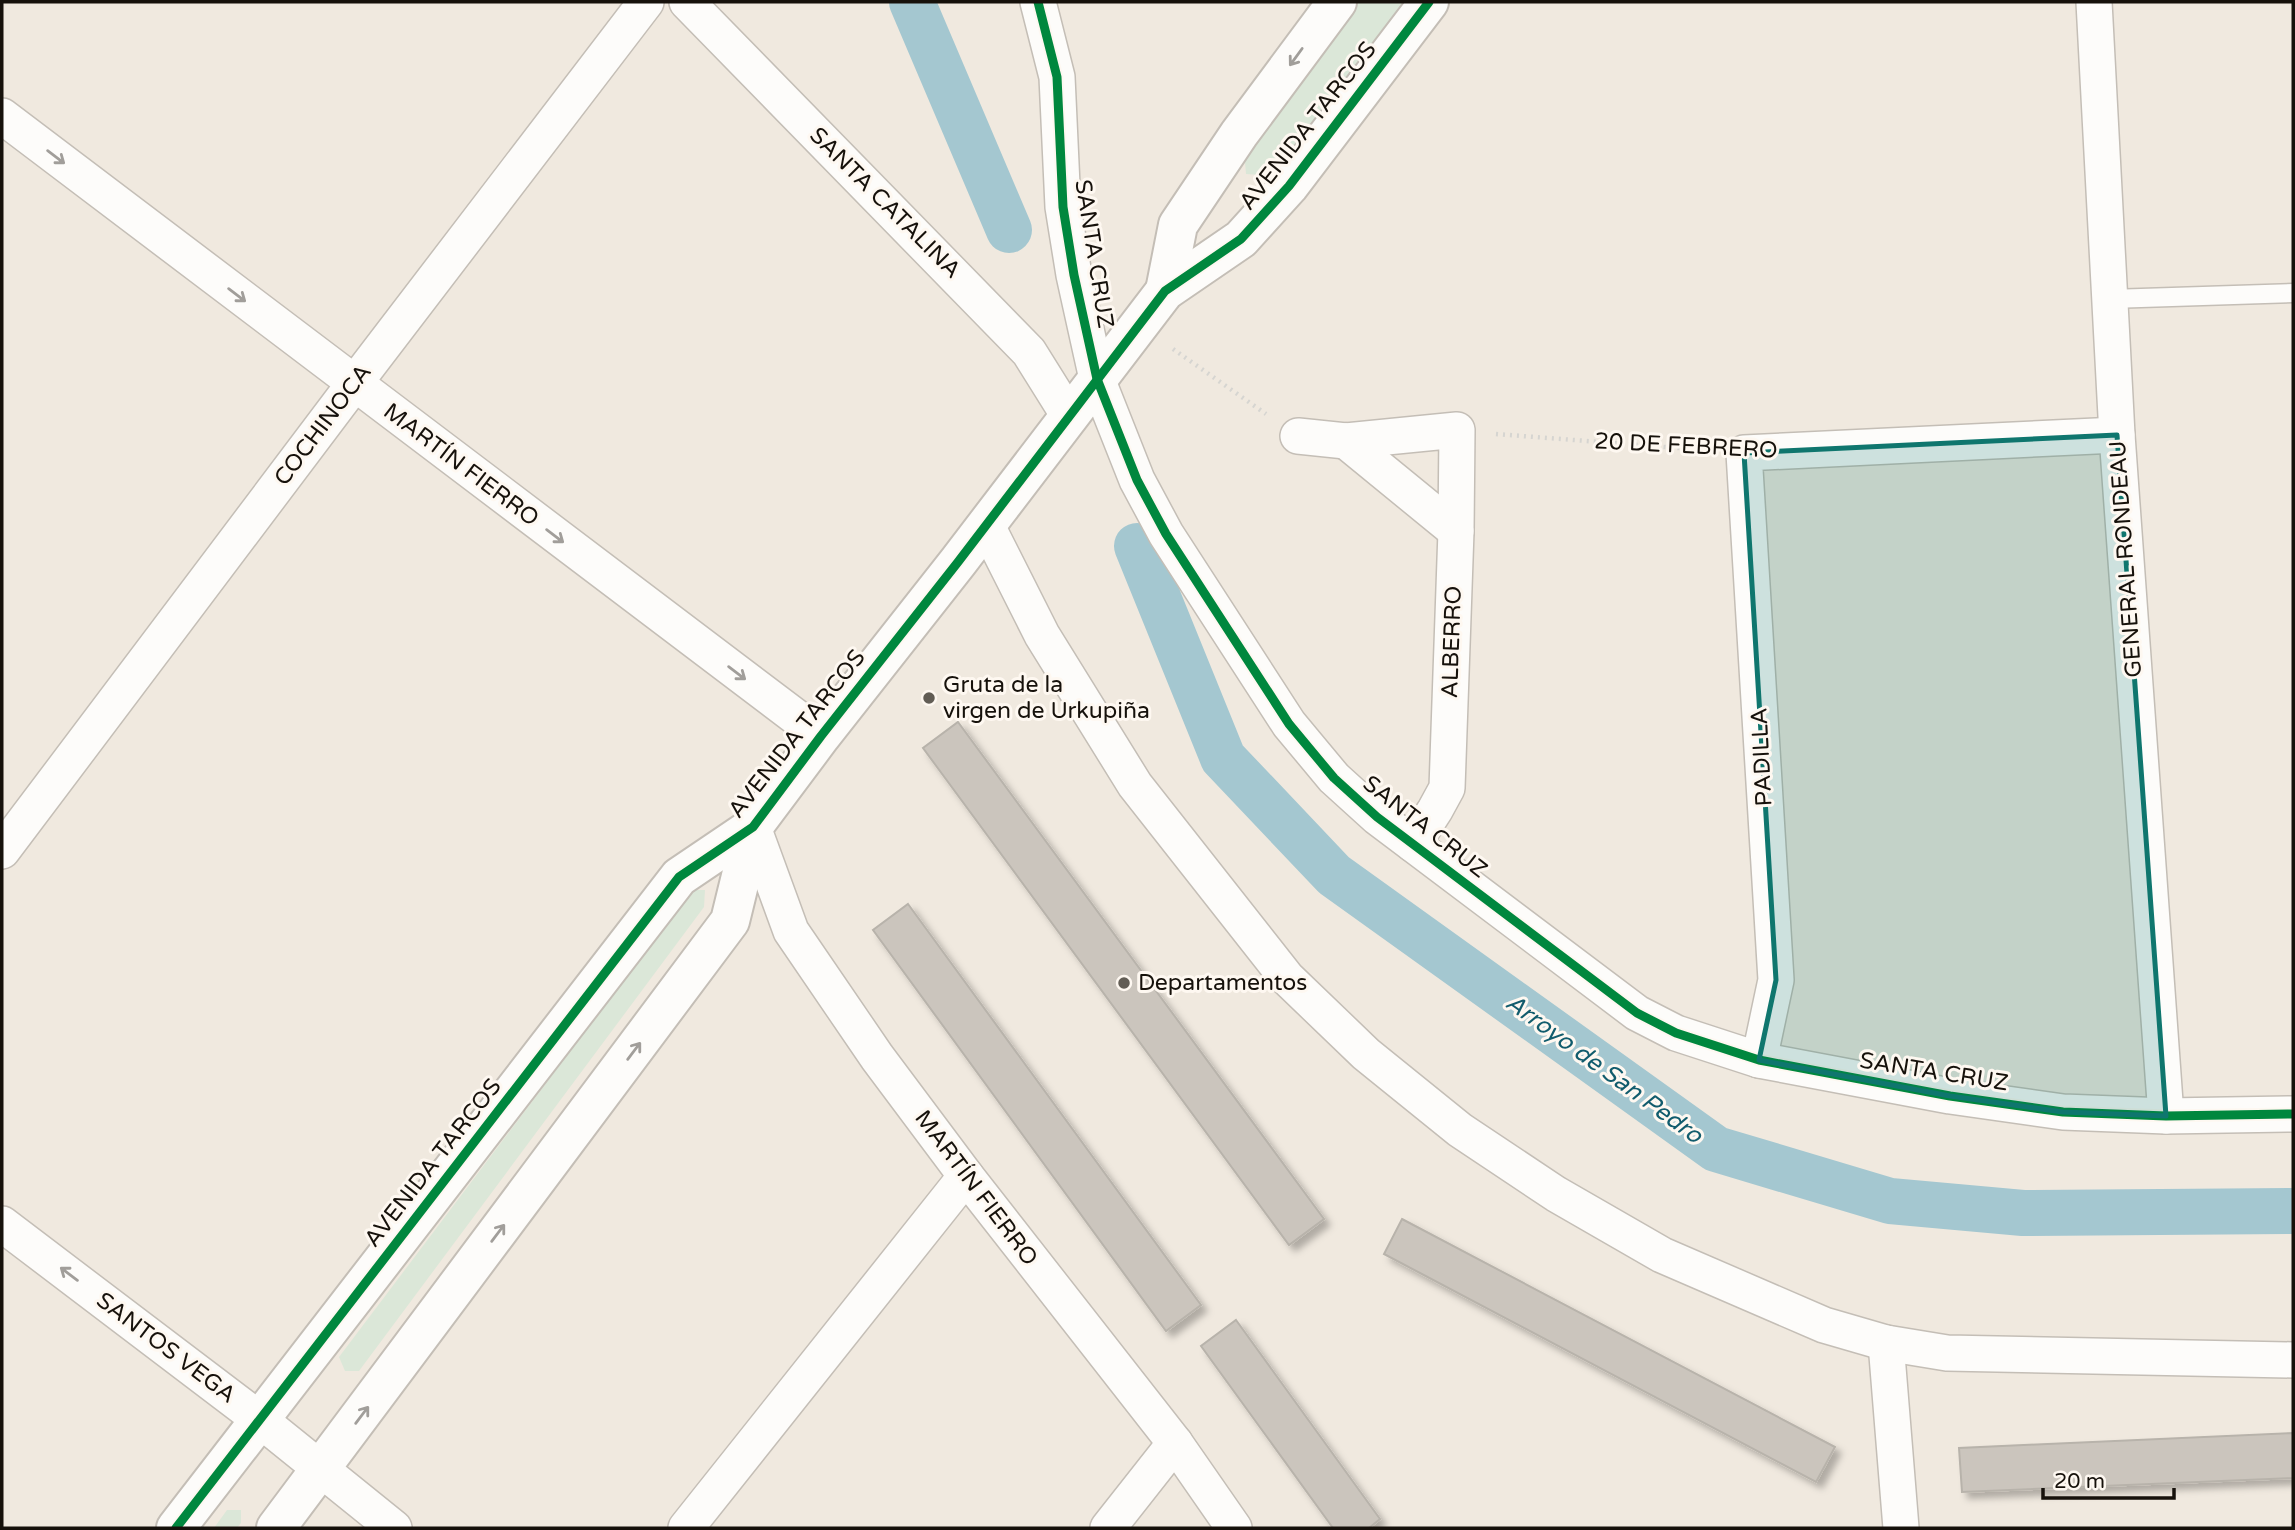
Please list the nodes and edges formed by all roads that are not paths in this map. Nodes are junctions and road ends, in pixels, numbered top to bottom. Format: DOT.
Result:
graph roads {
  1 [pos="646,2"];
  2 [pos="687,2"];
  3 [pos="1038,2"];
  4 [pos="1336,2"];
  5 [pos="1429,2"];
  6 [pos="2094,2"];
  7 [pos="2,116"];
  8 [pos="1165,291"];
  9 [pos="2293,293"];
  10 [pos="2109,299"];
  11 [pos="1097,379"];
  12 [pos="354,384"];
  13 [pos="1069,416"];
  14 [pos="2117,435"];
  15 [pos="1298,436"];
  16 [pos="1346,441"];
  17 [pos="1744,453"];
  18 [pos="986,524"];
  19 [pos="1456,531"];
  20 [pos="821,736"];
  21 [pos="753,827"];
  22 [pos="1413,844"];
  23 [pos="2,851"];
  24 [pos="1759,1060"];
  25 [pos="2293,1114"];
  26 [pos="2166,1116"];
  27 [pos="966,1176"];
  28 [pos="2,1224"];
  29 [pos="1886,1343"];
  30 [pos="2293,1360"];
  31 [pos="259,1419"];
  32 [pos="1175,1443"];
  33 [pos="321,1470"];
  34 [pos="176,1528"];
  35 [pos="276,1528"];
  36 [pos="394,1528"];
  37 [pos="686,1528"];
  38 [pos="1108,1528"];
  39 [pos="1234,1528"];
  40 [pos="1901,1528"];
  1 -- 12 [label="street, COCHINOCA"];
  2 -- 13 [label="street, SANTA CATALINA"];
  3 -- 11 [label="street, SANTA CRUZ"];
  4 -- 8 [label="street, AVENIDA TARCOS, one-way"];
  5 -- 8 [label="street, AVENIDA TARCOS"];
  6 -- 10 [label="street, GENERAL RONDEAU"];
  7 -- 12 [label="street, MARTÍN FIERRO, one-way"];
  8 -- 11 [label="street, AVENIDA TARCOS"];
  9 -- 10 [label="lane"];
  10 -- 14 [label="street, GENERAL RONDEAU"];
  11 -- 13 [label="street, AVENIDA TARCOS"];
  11 -- 22 [label="street, SANTA CRUZ"];
  12 -- 20 [label="street, MARTÍN FIERRO, one-way"];
  12 -- 23 [label="street, COCHINOCA"];
  13 -- 18 [label="street, AVENIDA TARCOS"];
  14 -- 17 [label="street, 20 DE FEBRERO"];
  14 -- 26 [label="street, GENERAL RONDEAU"];
  15 -- 16 [label="street"];
  16 -- 19 [label="street"];
  16 -- 19 [label="street, ALBERRO"];
  17 -- 24 [label="street, PADILLA"];
  18 -- 20 [label="street, AVENIDA TARCOS"];
  18 -- 29 [label="street"];
  19 -- 22 [label="street, ALBERRO"];
  20 -- 21 [label="street, AVENIDA TARCOS"];
  21 -- 27 [label="street, MARTÍN FIERRO"];
  21 -- 31 [label="street, AVENIDA TARCOS"];
  33 -- 21 [label="street, AVENIDA TARCOS, one-way"];
  22 -- 24 [label="street, SANTA CRUZ"];
  24 -- 26 [label="street, SANTA CRUZ"];
  25 -- 26 [label="street, SANTA CRUZ"];
  27 -- 32 [label="street, MARTÍN FIERRO"];
  27 -- 37 [label="street"];
  31 -- 28 [label="street, SANTOS VEGA, one-way"];
  29 -- 30 [label="street"];
  29 -- 40 [label="street"];
  31 -- 33 [label="street, SANTOS VEGA"];
  31 -- 34 [label="street, AVENIDA TARCOS"];
  32 -- 38 [label="street"];
  32 -- 39 [label="street, MARTÍN FIERRO"];
  33 -- 35 [label="street, AVENIDA TARCOS"];
  33 -- 36 [label="street, SANTOS VEGA"];
}
